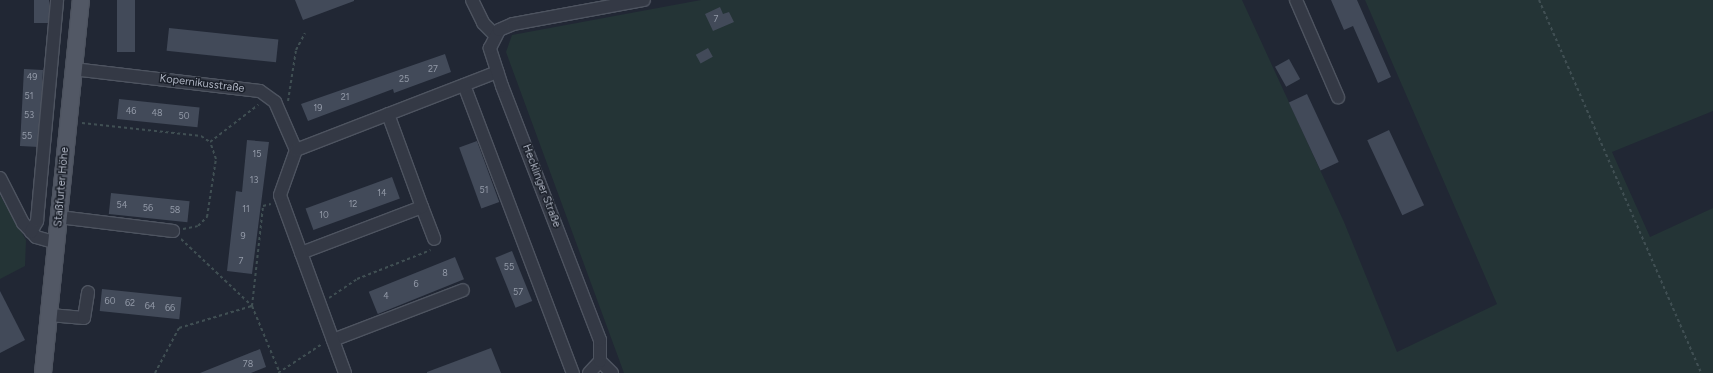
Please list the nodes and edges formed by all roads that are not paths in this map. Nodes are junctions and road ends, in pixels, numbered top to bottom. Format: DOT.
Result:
graph roads {
  1 [pos="57,0"];
  2 [pos="81,0"];
  3 [pos="472,0"];
  4 [pos="644,0"];
  5 [pos="1296,0"];
  6 [pos="620,2"];
  7 [pos="495,35"];
  8 [pos="74,69"];
  9 [pos="497,72"];
  10 [pos="464,85"];
  11 [pos="1338,97"];
  12 [pos="388,114"];
  13 [pos="296,150"];
  14 [pos="0,178"];
  15 [pos="422,207"];
  16 [pos="59,217"];
  17 [pos="31,232"];
  18 [pos="172,232"];
  19 [pos="434,239"];
  20 [pos="57,243"];
  21 [pos="302,252"];
  22 [pos="463,290"];
  23 [pos="88,292"];
  24 [pos="50,315"];
  25 [pos="333,340"];
  26 [pos="600,361"];
  27 [pos="43,373"];
  28 [pos="345,373"];
  29 [pos="573,373"];
  30 [pos="589,373"];
  31 [pos="612,373"];
  1 -- 17 [label="street, Staßfurter Höhe"];
  2 -- 8 [label="main road, Staßfurter Höhe"];
  3 -- 7 [label="street"];
  4 -- 6 [label="street"];
  5 -- 11 [label="street"];
  6 -- 7 [label="street"];
  7 -- 9 [label="street, Hecklinger Straße"];
  8 -- 13 [label="street, Kopernikusstraße"];
  8 -- 16 [label="main road, Staßfurter Höhe"];
  9 -- 10 [label="street"];
  9 -- 26 [label="street, Hecklinger Straße"];
  10 -- 12 [label="street"];
  10 -- 29 [label="street"];
  12 -- 13 [label="street"];
  12 -- 15 [label="street"];
  13 -- 21 [label="street"];
  14 -- 17 [label="street"];
  15 -- 19 [label="street"];
  15 -- 21 [label="street"];
  16 -- 18 [label="street"];
  16 -- 20 [label="main road, Staßfurter Höhe"];
  17 -- 20 [label="street"];
  20 -- 24 [label="main road, Staßfurter Höhe"];
  21 -- 25 [label="street"];
  22 -- 25 [label="street"];
  23 -- 24 [label="street"];
  24 -- 27 [label="main road, Staßfurter Höhe"];
  25 -- 28 [label="street"];
  26 -- 30 [label="street"];
  26 -- 31 [label="street"];
}
